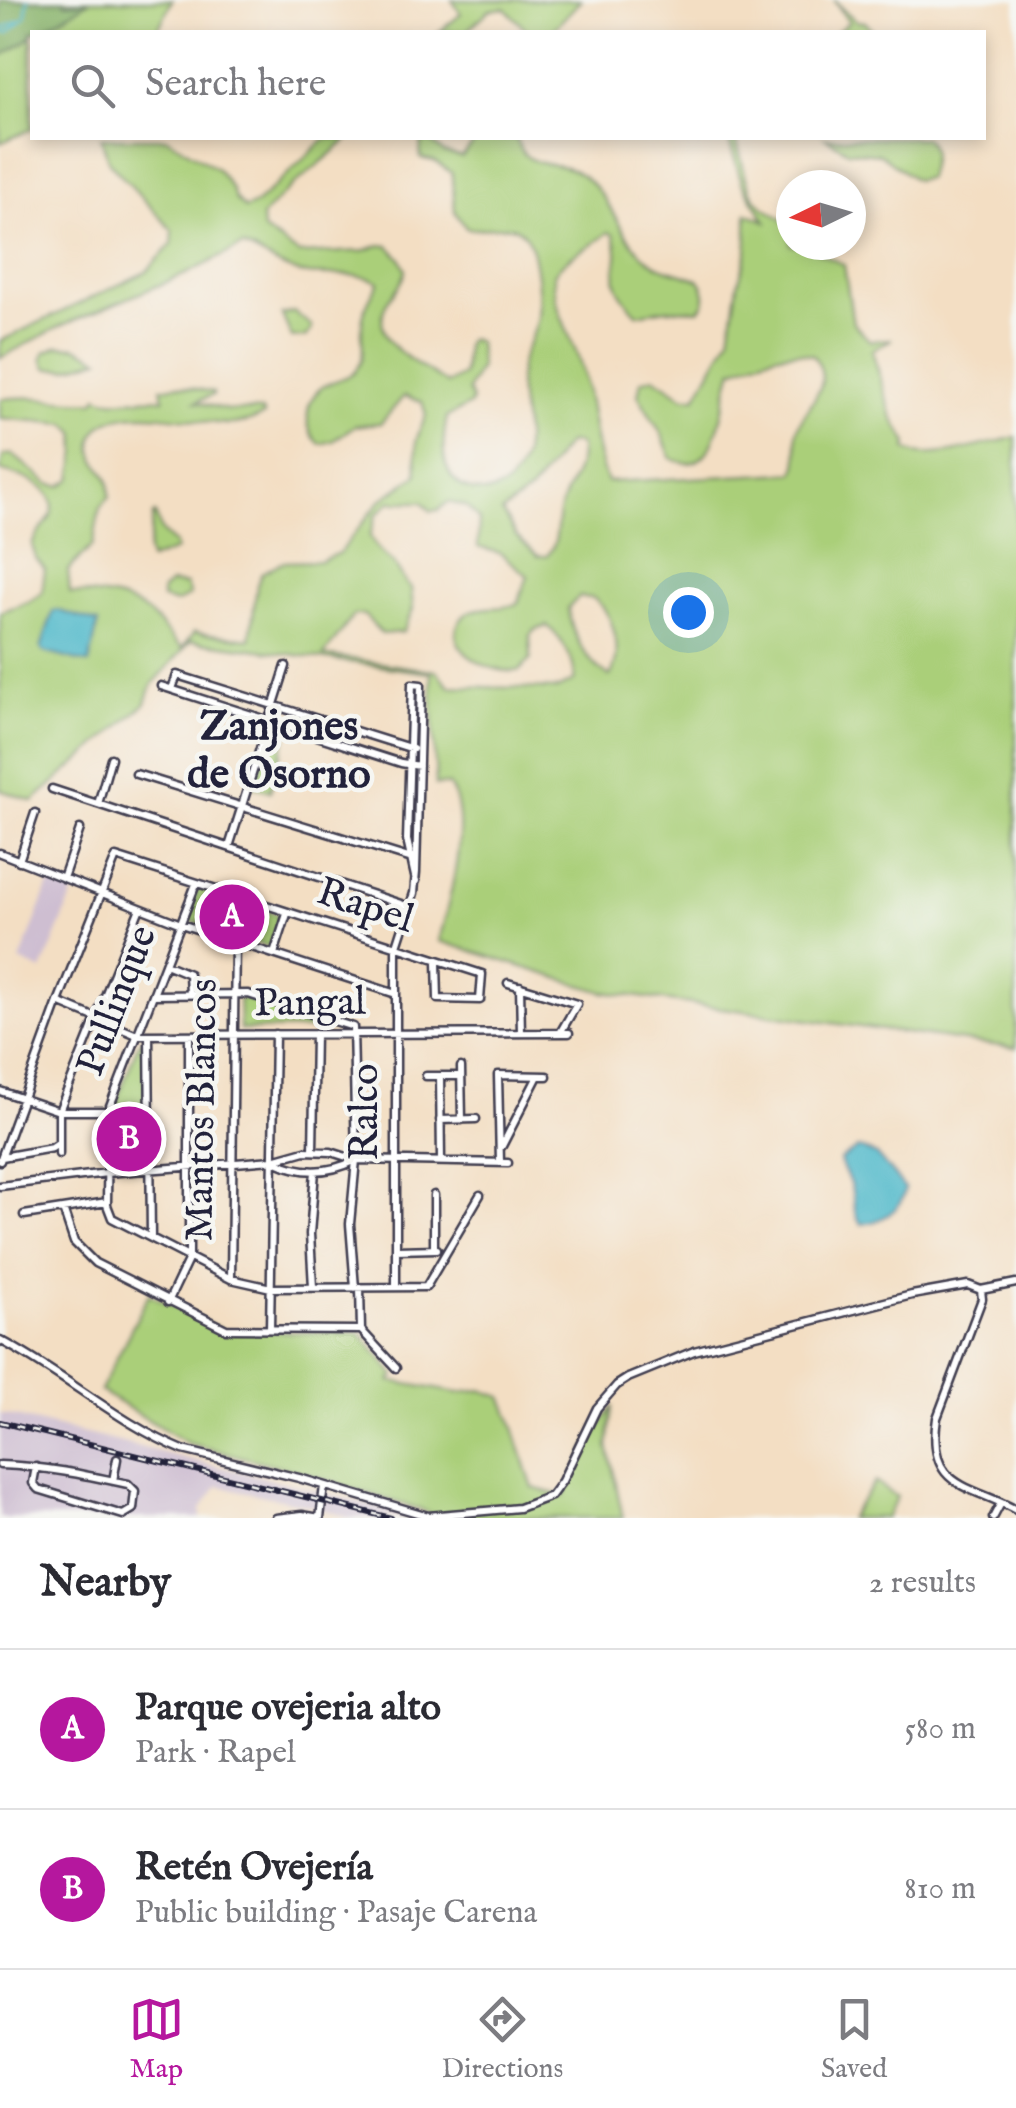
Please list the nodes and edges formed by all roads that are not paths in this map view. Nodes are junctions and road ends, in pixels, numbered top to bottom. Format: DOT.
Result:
graph roads {
  1 [pos="286,666"];
  2 [pos="416,685"];
  3 [pos="161,686"];
  4 [pos="172,690"];
  5 [pos="274,706"];
  6 [pos="298,713"];
  7 [pos="269,720"];
  8 [pos="293,729"];
  9 [pos="415,750"];
  10 [pos="112,758"];
  11 [pos="410,765"];
  12 [pos="419,766"];
  13 [pos="136,774"];
  14 [pos="52,789"];
  15 [pos="98,804"];
  16 [pos="242,808"];
  17 [pos="35,814"];
  18 [pos="80,829"];
  19 [pos="229,846"];
  20 [pos="0,854"];
  21 [pos="413,859"];
  22 [pos="19,860"];
  23 [pos="63,878"];
  24 [pos="196,884"];
  25 [pos="101,893"];
  26 [pos="410,907"];
  27 [pos="140,908"];
  28 [pos="287,914"];
  29 [pos="180,924"];
  30 [pos="234,941"];
  31 [pos="396,949"];
  32 [pos="274,954"];
  33 [pos="437,962"];
  34 [pos="165,964"];
  35 [pos="508,982"];
  36 [pos="520,986"];
  37 [pos="153,994"];
  38 [pos="190,994"];
  39 [pos="234,994"];
  40 [pos="396,994"];
  41 [pos="58,1002"];
  42 [pos="94,1018"];
  43 [pos="396,1032"];
  44 [pos="355,1033"];
  45 [pos="521,1033"];
  46 [pos="560,1033"];
  47 [pos="569,1033"];
  48 [pos="234,1034"];
  49 [pos="275,1034"];
  50 [pos="315,1034"];
  51 [pos="136,1035"];
  52 [pos="148,1035"];
  53 [pos="189,1035"];
  54 [pos="426,1076"];
  55 [pos="440,1076"];
  56 [pos="0,1091"];
  57 [pos="22,1098"];
  58 [pos="59,1111"];
  59 [pos="108,1111"];
  60 [pos="476,1119"];
  61 [pos="440,1120"];
  62 [pos="462,1120"];
  63 [pos="58,1144"];
  64 [pos="500,1150"];
  65 [pos="314,1151"];
  66 [pos="60,1154"];
  67 [pos="0,1159"];
  68 [pos="273,1160"];
  69 [pos="356,1160"];
  70 [pos="396,1160"];
  71 [pos="440,1161"];
  72 [pos="232,1162"];
  73 [pos="189,1166"];
  74 [pos="151,1169"];
  75 [pos="315,1171"];
  76 [pos="107,1173"];
  77 [pos="0,1186"];
  78 [pos="434,1195"];
  79 [pos="480,1195"];
  80 [pos="107,1202"];
  81 [pos="63,1209"];
  82 [pos="24,1214"];
  83 [pos="151,1238"];
  84 [pos="434,1249"];
  85 [pos="448,1249"];
  86 [pos="396,1250"];
  87 [pos="188,1258"];
  88 [pos="231,1279"];
  89 [pos="1016,1283"];
  90 [pos="314,1287"];
  91 [pos="396,1287"];
  92 [pos="270,1288"];
  93 [pos="357,1288"];
  94 [pos="981,1290"];
  95 [pos="168,1302"];
  96 [pos="270,1329"];
  97 [pos="361,1330"];
  98 [pos="0,1340"];
  99 [pos="396,1368"];
  100 [pos="117,1459"];
  101 [pos="0,1465"];
  102 [pos="36,1467"];
  103 [pos="113,1480"];
  104 [pos="324,1486"];
  105 [pos="1001,1503"];
  106 [pos="1016,1510"];
  107 [pos="276,1518"];
  108 [pos="320,1518"];
  109 [pos="992,1518"];
  1 -- 5 [label="street"];
  2 -- 9 [label="street, Ralco"];
  3 -- 4 [label="street"];
  4 -- 5 [label="street"];
  4 -- 7 [label="street"];
  5 -- 6 [label="street"];
  5 -- 7 [label="street"];
  6 -- 8 [label="street"];
  6 -- 9 [label="street"];
  7 -- 8 [label="street"];
  7 -- 16 [label="street"];
  8 -- 11 [label="street"];
  9 -- 11 [label="street, Ralco"];
  9 -- 12 [label="street, Ralco"];
  10 -- 15 [label="street"];
  11 -- 12 [label="street"];
  11 -- 21 [label="street, Ralco"];
  12 -- 21 [label="street, Ralco"];
  13 -- 16 [label="street"];
  14 -- 15 [label="street"];
  15 -- 19 [label="street"];
  16 -- 19 [label="street"];
  16 -- 21 [label="street"];
  17 -- 22 [label="street"];
  18 -- 23 [label="street"];
  19 -- 26 [label="street"];
  20 -- 22 [label="street"];
  21 -- 26 [label="street, Ralco"];
  22 -- 23 [label="street"];
  23 -- 25 [label="street"];
  24 -- 25 [label="street, Rapel"];
  24 -- 28 [label="street, Rapel"];
  24 -- 29 [label="street, Pullinque"];
  25 -- 27 [label="street"];
  25 -- 41 [label="street"];
  26 -- 31 [label="street, Ralco"];
  27 -- 29 [label="street"];
  27 -- 42 [label="street"];
  28 -- 31 [label="street, Rapel"];
  28 -- 32 [label="street"];
  29 -- 30 [label="street"];
  29 -- 34 [label="street, Pullinque"];
  30 -- 32 [label="street"];
  30 -- 39 [label="street, Mantos Blancos"];
  31 -- 33 [label="street, Rapel"];
  31 -- 40 [label="street, Ralco"];
  32 -- 40 [label="street"];
  33 -- 33 [label="street, Rapel"];
  34 -- 37 [label="street, Pullinque"];
  34 -- 38 [label="street"];
  35 -- 36 [label="street"];
  36 -- 45 [label="street"];
  36 -- 46 [label="street"];
  37 -- 38 [label="street"];
  37 -- 51 [label="street, Pullinque"];
  38 -- 39 [label="street"];
  39 -- 44 [label="street"];
  39 -- 48 [label="street, Mantos Blancos"];
  40 -- 43 [label="street, Ralco"];
  41 -- 42 [label="street, Pangal"];
  41 -- 57 [label="street"];
  42 -- 51 [label="street, Pangal"];
  42 -- 58 [label="street"];
  43 -- 44 [label="street, Pangal"];
  43 -- 45 [label="street, Pangal"];
  43 -- 70 [label="street, Ralco"];
  44 -- 50 [label="street, Pangal"];
  44 -- 69 [label="street"];
  45 -- 46 [label="street, Pangal"];
  46 -- 47 [label="street, Pangal"];
  48 -- 49 [label="street, Pangal"];
  48 -- 53 [label="street, Pangal"];
  48 -- 72 [label="street, Mantos Blancos"];
  49 -- 50 [label="street, Pangal"];
  49 -- 68 [label="street"];
  50 -- 65 [label="street"];
  51 -- 52 [label="street, Pangal"];
  51 -- 59 [label="street, Pullinque"];
  52 -- 53 [label="street, Pangal"];
  52 -- 74 [label="street"];
  53 -- 73 [label="street"];
  54 -- 55 [label="street"];
  55 -- 61 [label="street"];
  55 -- 62 [label="street"];
  56 -- 57 [label="street"];
  57 -- 58 [label="street"];
  57 -- 67 [label="street"];
  58 -- 59 [label="street"];
  58 -- 63 [label="street"];
  59 -- 76 [label="street, Pullinque"];
  60 -- 62 [label="street"];
  61 -- 62 [label="street"];
  61 -- 71 [label="street"];
  63 -- 66 [label="street"];
  63 -- 67 [label="street"];
  64 -- 64 [label="street"];
  64 -- 71 [label="street"];
  65 -- 68 [label="street"];
  65 -- 69 [label="street"];
  68 -- 72 [label="street"];
  68 -- 75 [label="street"];
  68 -- 92 [label="street"];
  69 -- 70 [label="street"];
  69 -- 75 [label="street"];
  69 -- 93 [label="street"];
  70 -- 71 [label="street"];
  70 -- 86 [label="street, Ralco"];
  72 -- 73 [label="street"];
  72 -- 88 [label="street, Mantos Blancos"];
  73 -- 74 [label="street"];
  73 -- 87 [label="street"];
  74 -- 76 [label="street"];
  74 -- 83 [label="street"];
  75 -- 90 [label="street"];
  76 -- 77 [label="street"];
  76 -- 80 [label="street, Pullinque"];
  78 -- 84 [label="street"];
  79 -- 85 [label="street"];
  80 -- 81 [label="street"];
  80 -- 83 [label="street"];
  81 -- 82 [label="street"];
  81 -- 95 [label="street"];
  83 -- 87 [label="street"];
  84 -- 85 [label="street"];
  84 -- 86 [label="street"];
  85 -- 91 [label="street"];
  86 -- 91 [label="street, Ralco"];
  87 -- 88 [label="street"];
  87 -- 95 [label="street"];
  88 -- 92 [label="street"];
  89 -- 94 [label="street"];
  90 -- 92 [label="street"];
  90 -- 93 [label="street"];
  91 -- 93 [label="street"];
  92 -- 96 [label="street"];
  93 -- 97 [label="street"];
  94 -- 104 [label="street"];
  94 -- 105 [label="street"];
  95 -- 96 [label="street"];
  96 -- 97 [label="street"];
  97 -- 99 [label="street"];
  98 -- 104 [label="street"];
  100 -- 103 [label="street"];
  101 -- 102 [label="street"];
  102 -- 103 [label="street"];
  102 -- 103 [label="street"];
  104 -- 108 [label="street"];
  105 -- 106 [label="street"];
  105 -- 109 [label="street"];
  107 -- 108 [label="street"];
}
